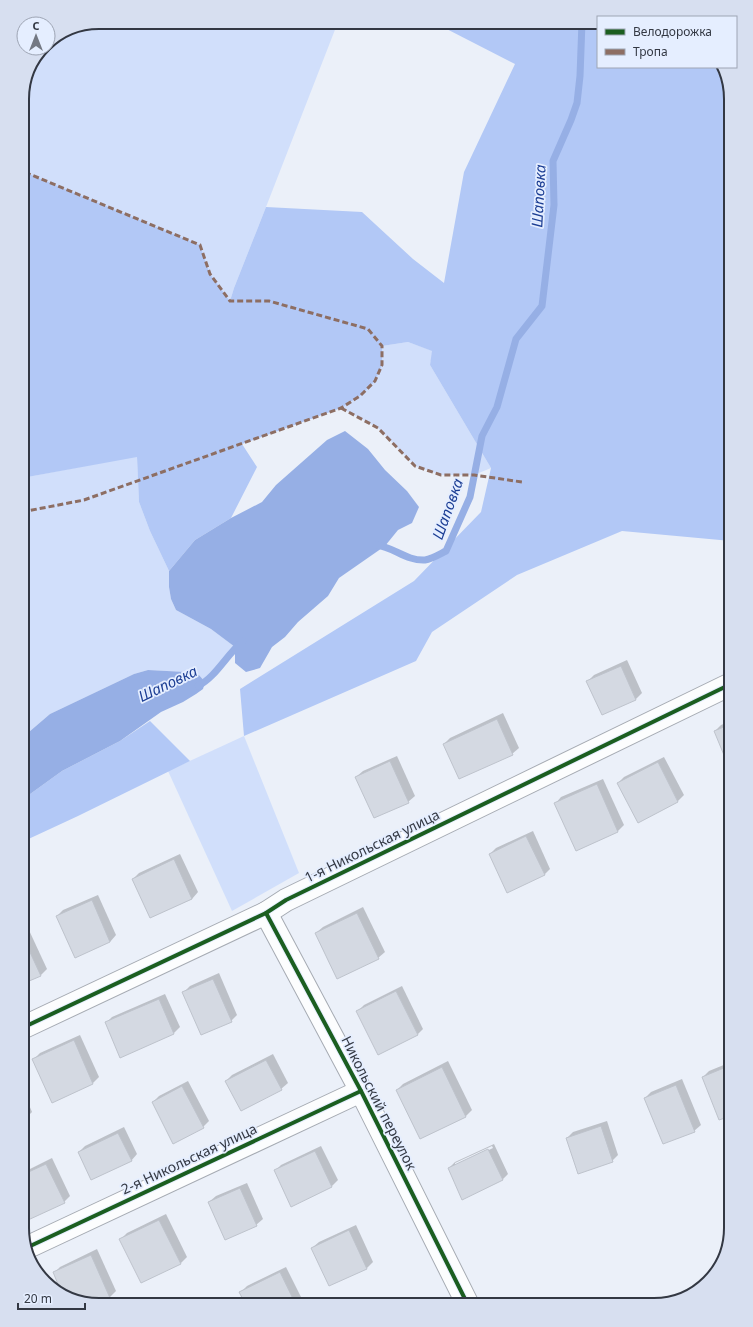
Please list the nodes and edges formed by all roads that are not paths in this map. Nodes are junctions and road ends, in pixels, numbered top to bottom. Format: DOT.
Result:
graph roads {
  1 [pos="724,687"];
  2 [pos="266,913"];
  3 [pos="29,1025"];
  4 [pos="362,1091"];
  5 [pos="31,1246"];
  6 [pos="465,1298"];
  1 -- 2 [label="street, 1-я Никольская улица"];
  2 -- 3 [label="street, 1-я Никольская улица"];
  2 -- 4 [label="street, Никольский переулок"];
  4 -- 5 [label="street, 2-я Никольская улица"];
  4 -- 6 [label="street, Никольский переулок"];
}
